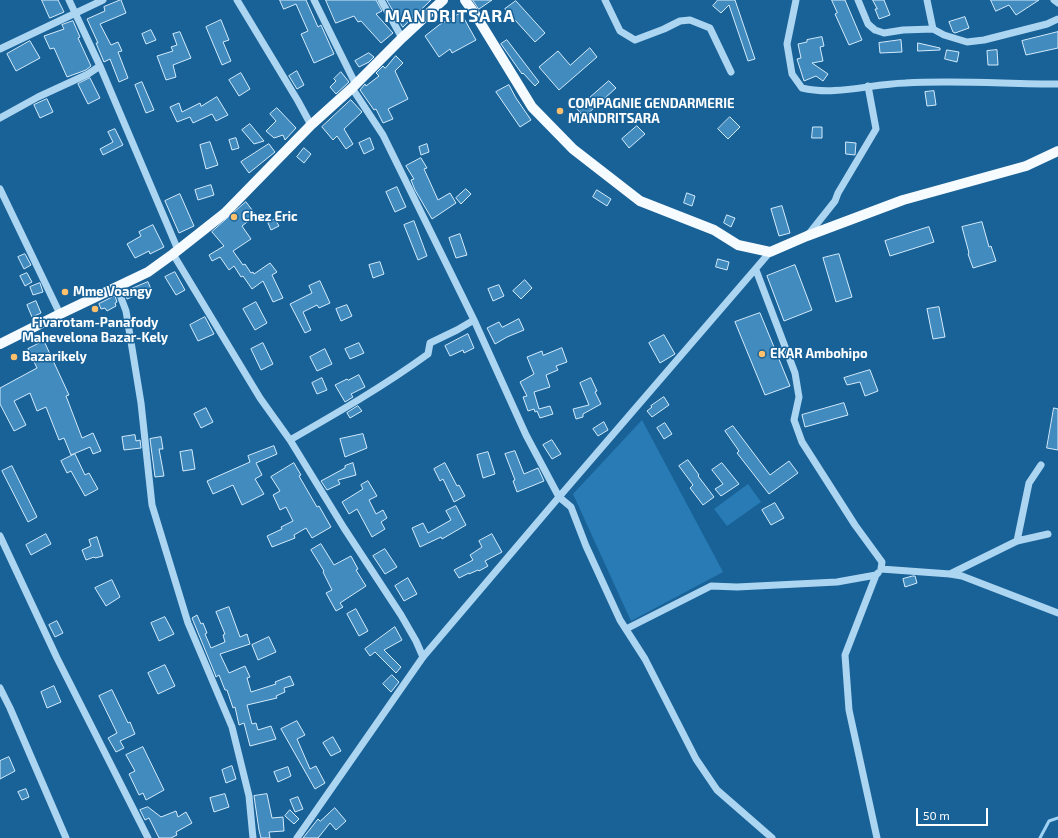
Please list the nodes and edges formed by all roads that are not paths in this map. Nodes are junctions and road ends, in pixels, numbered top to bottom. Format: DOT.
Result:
graph roads {
  1 [pos="70,0"];
  2 [pos="103,0"];
  3 [pos="237,0"];
  4 [pos="314,0"];
  5 [pos="381,0"];
  6 [pos="443,0"];
  7 [pos="465,0"];
  8 [pos="605,0"];
  9 [pos="796,0"];
  10 [pos="858,0"];
  11 [pos="926,0"];
  12 [pos="1054,0"];
  13 [pos="1058,2"];
  14 [pos="75,13"];
  15 [pos="1058,19"];
  16 [pos="933,29"];
  17 [pos="402,38"];
  18 [pos="0,49"];
  19 [pos="100,66"];
  20 [pos="731,72"];
  21 [pos="1058,84"];
  22 [pos="354,86"];
  23 [pos="868,86"];
  24 [pos="0,118"];
  25 [pos="311,125"];
  26 [pos="1058,151"];
  27 [pos="0,189"];
  28 [pos="807,236"];
  29 [pos="175,252"];
  30 [pos="770,252"];
  31 [pos="756,270"];
  32 [pos="117,287"];
  33 [pos="60,314"];
  34 [pos="474,320"];
  35 [pos="0,344"];
  36 [pos="290,440"];
  37 [pos="1041,465"];
  38 [pos="559,497"];
  39 [pos="1048,534"];
  40 [pos="0,536"];
  41 [pos="1017,541"];
  42 [pos="881,569"];
  43 [pos="950,574"];
  44 [pos="876,575"];
  45 [pos="1058,613"];
  46 [pos="626,630"];
  47 [pos="423,657"];
  48 [pos="0,688"];
  49 [pos="66,838"];
  50 [pos="148,838"];
  51 [pos="254,838"];
  52 [pos="297,838"];
  53 [pos="772,838"];
  54 [pos="877,838"];
  1 -- 14 [label="street"];
  2 -- 14 [label="street"];
  3 -- 25 [label="street"];
  4 -- 22 [label="street"];
  5 -- 17 [label="street"];
  6 -- 17 [label="main road"];
  7 -- 30 [label="main road"];
  8 -- 20 [label="street"];
  9 -- 23 [label="street"];
  10 -- 16 [label="street"];
  11 -- 16 [label="street"];
  12 -- 13 [label="street"];
  14 -- 18 [label="street"];
  14 -- 19 [label="street"];
  15 -- 16 [label="street"];
  17 -- 22 [label="main road"];
  19 -- 24 [label="street"];
  19 -- 29 [label="street"];
  21 -- 23 [label="street"];
  22 -- 25 [label="main road"];
  22 -- 34 [label="street"];
  23 -- 28 [label="street"];
  25 -- 29 [label="main road"];
  26 -- 28 [label="main road"];
  27 -- 33 [label="street"];
  28 -- 30 [label="main road"];
  29 -- 32 [label="main road"];
  29 -- 36 [label="street"];
  30 -- 31 [label="street"];
  31 -- 38 [label="street"];
  31 -- 42 [label="street"];
  32 -- 33 [label="main road"];
  32 -- 51 [label="street"];
  33 -- 35 [label="main road"];
  34 -- 36 [label="street"];
  34 -- 38 [label="street"];
  36 -- 47 [label="street"];
  37 -- 41 [label="street"];
  38 -- 46 [label="street"];
  38 -- 47 [label="street"];
  39 -- 41 [label="street"];
  40 -- 50 [label="street"];
  41 -- 43 [label="street"];
  42 -- 43 [label="street"];
  42 -- 44 [label="street"];
  43 -- 45 [label="street"];
  44 -- 46 [label="street"];
  44 -- 54 [label="street"];
  46 -- 53 [label="street"];
  47 -- 52 [label="street"];
  48 -- 49 [label="street"];
}
